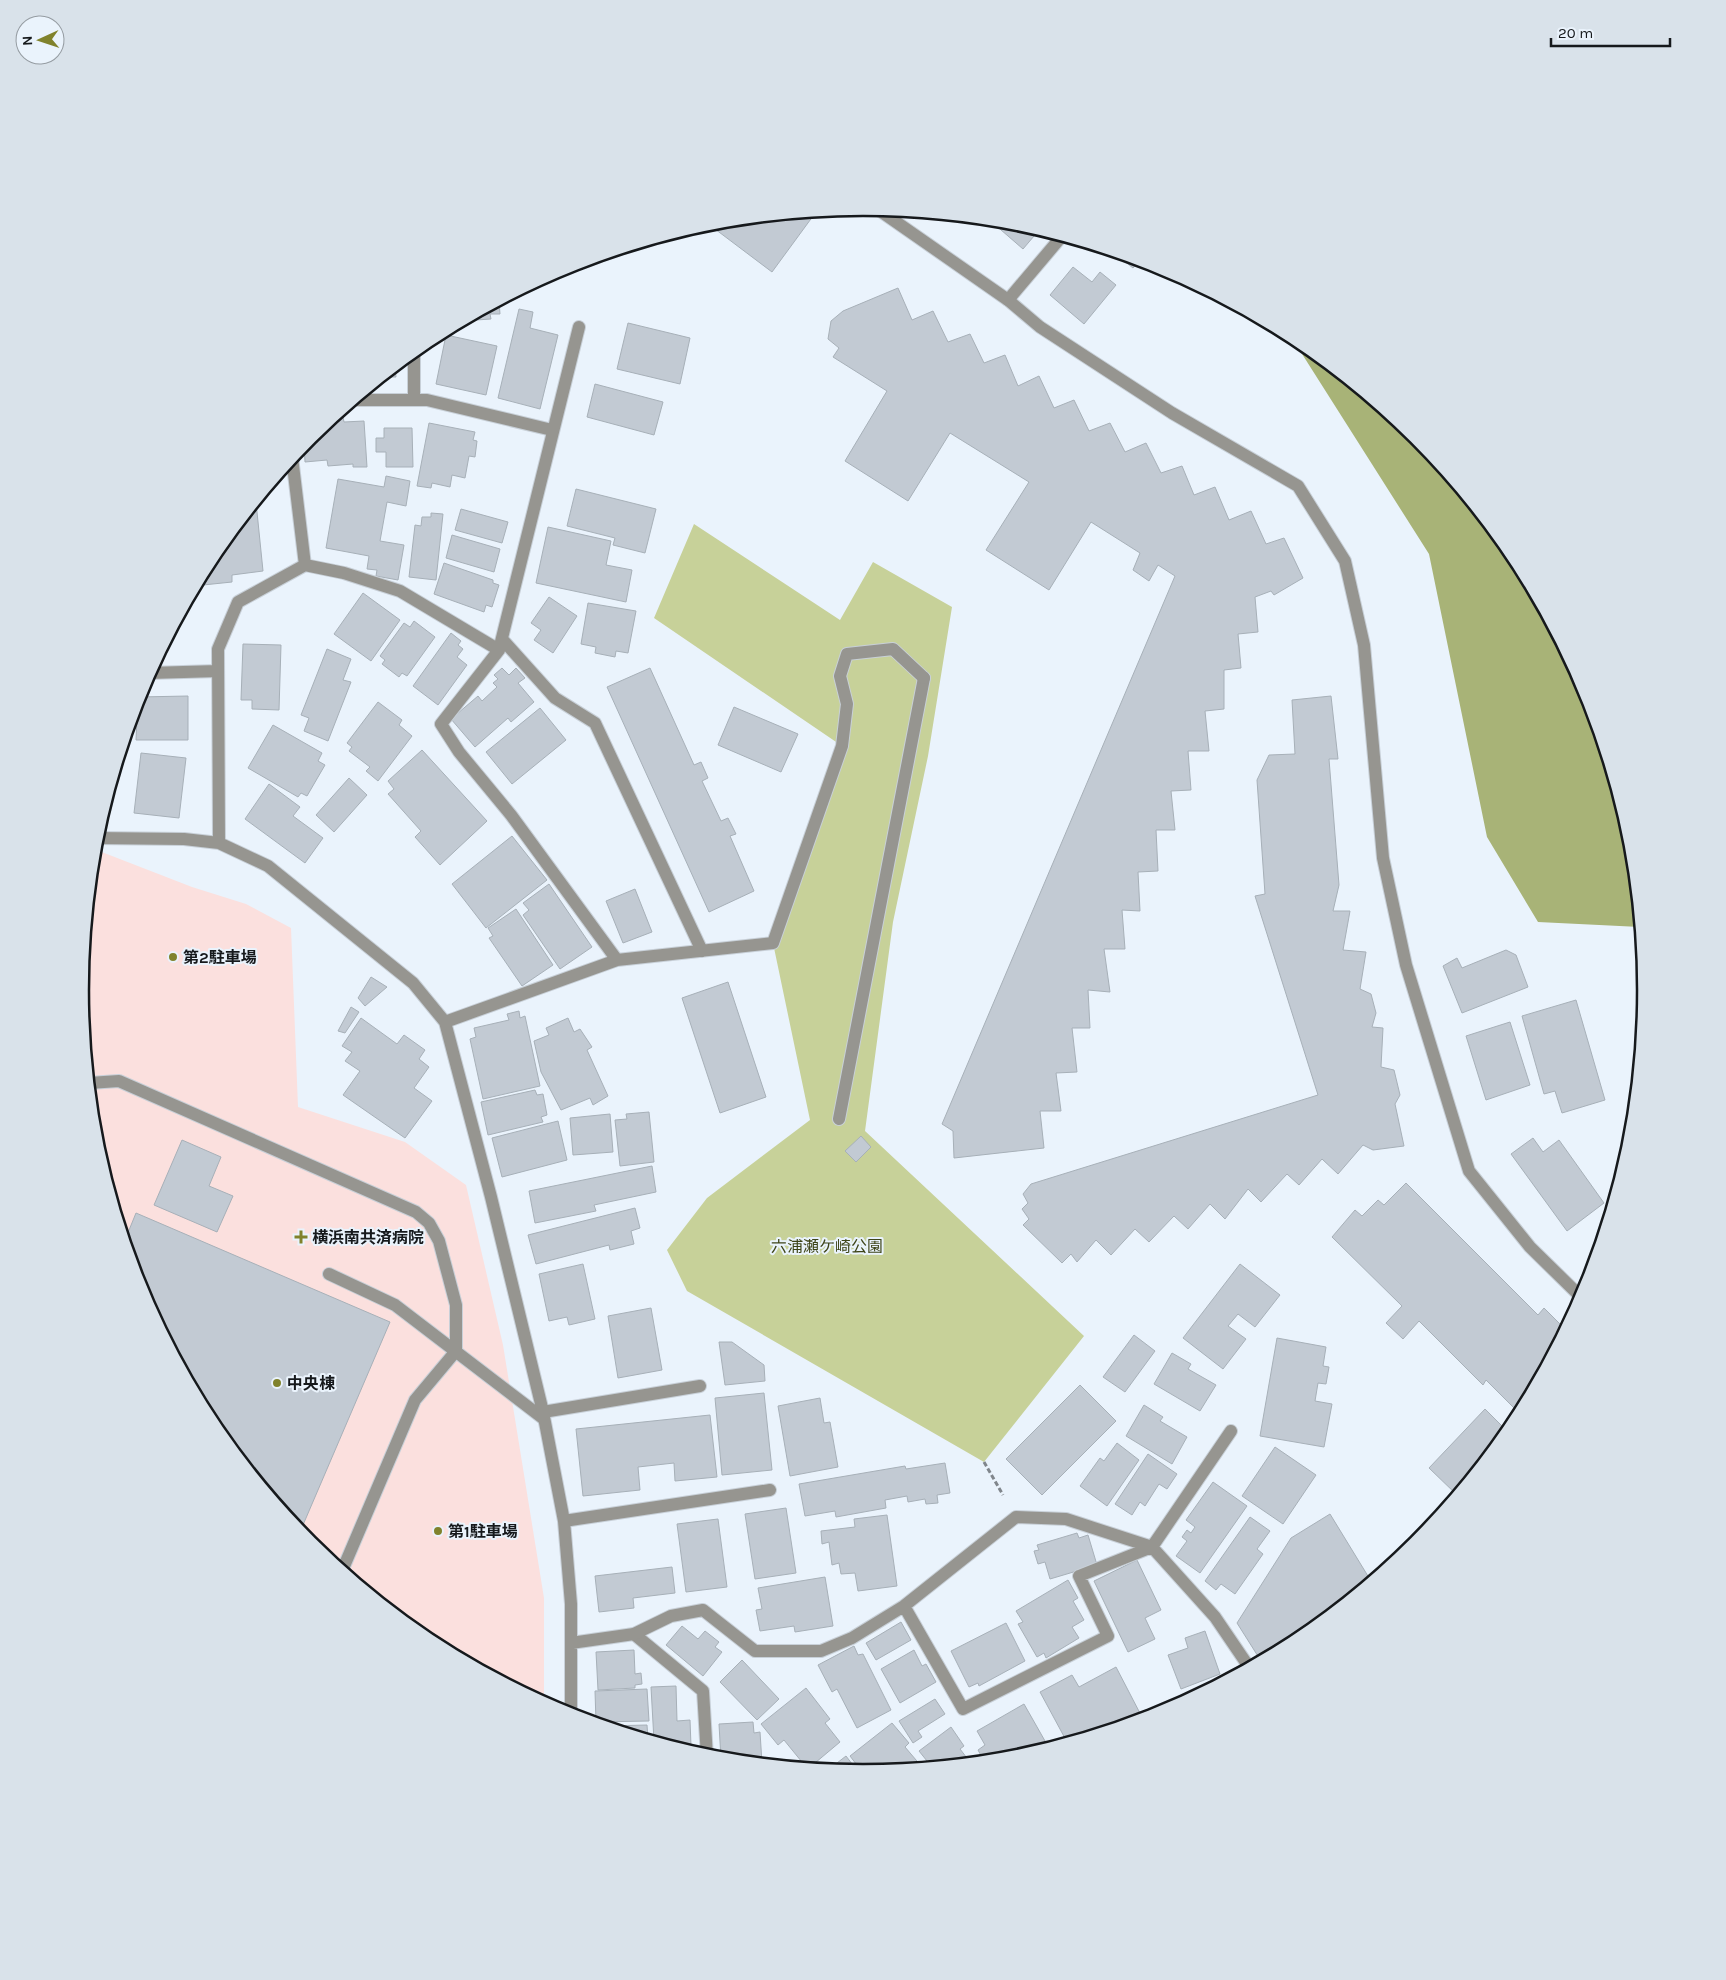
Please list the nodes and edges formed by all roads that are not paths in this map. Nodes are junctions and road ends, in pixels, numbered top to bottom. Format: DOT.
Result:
graph roads {
  1 [pos="888,216"];
  2 [pos="1058,241"];
  3 [pos="1008,300"];
  4 [pos="579,327"];
  5 [pos="414,360"];
  6 [pos="363,400"];
  7 [pos="414,400"];
  8 [pos="552,430"];
  9 [pos="293,467"];
  10 [pos="306,565"];
  11 [pos="501,644"];
  12 [pos="218,671"];
  13 [pos="158,672"];
  14 [pos="104,838"];
  15 [pos="219,843"];
  16 [pos="702,951"];
  17 [pos="617,960"];
  18 [pos="445,1022"];
  19 [pos="94,1083"];
  20 [pos="839,1119"];
  21 [pos="329,1274"];
  22 [pos="1575,1292"];
  23 [pos="456,1351"];
  24 [pos="700,1386"];
  25 [pos="543,1416"];
  26 [pos="1231,1431"];
  27 [pos="770,1490"];
  28 [pos="564,1521"];
  29 [pos="1152,1547"];
  30 [pos="345,1564"];
  31 [pos="904,1606"];
  32 [pos="634,1634"];
  33 [pos="571,1643"];
  34 [pos="1246,1663"];
  35 [pos="571,1707"];
  36 [pos="707,1748"];
  1 -- 3 [label="street"];
  2 -- 3 [label="street"];
  3 -- 22 [label="street"];
  4 -- 8 [label="street"];
  5 -- 7 [label="street"];
  6 -- 7 [label="street"];
  7 -- 8 [label="street"];
  8 -- 11 [label="street"];
  9 -- 10 [label="street"];
  10 -- 11 [label="street"];
  10 -- 12 [label="street"];
  11 -- 16 [label="street"];
  11 -- 17 [label="street"];
  12 -- 13 [label="street"];
  12 -- 15 [label="street"];
  14 -- 15 [label="street"];
  15 -- 18 [label="street"];
  16 -- 17 [label="street"];
  16 -- 20 [label="street"];
  17 -- 18 [label="street"];
  18 -- 25 [label="street"];
  19 -- 23 [label="street"];
  21 -- 23 [label="street"];
  23 -- 25 [label="street"];
  23 -- 30 [label="street"];
  24 -- 25 [label="street"];
  25 -- 28 [label="street"];
  26 -- 29 [label="street"];
  27 -- 28 [label="street"];
  28 -- 33 [label="street"];
  29 -- 31 [label="street"];
  29 -- 31 [label="street"];
  29 -- 34 [label="street"];
  31 -- 32 [label="street"];
  32 -- 33 [label="street"];
  32 -- 36 [label="street"];
  33 -- 35 [label="street"];
}
